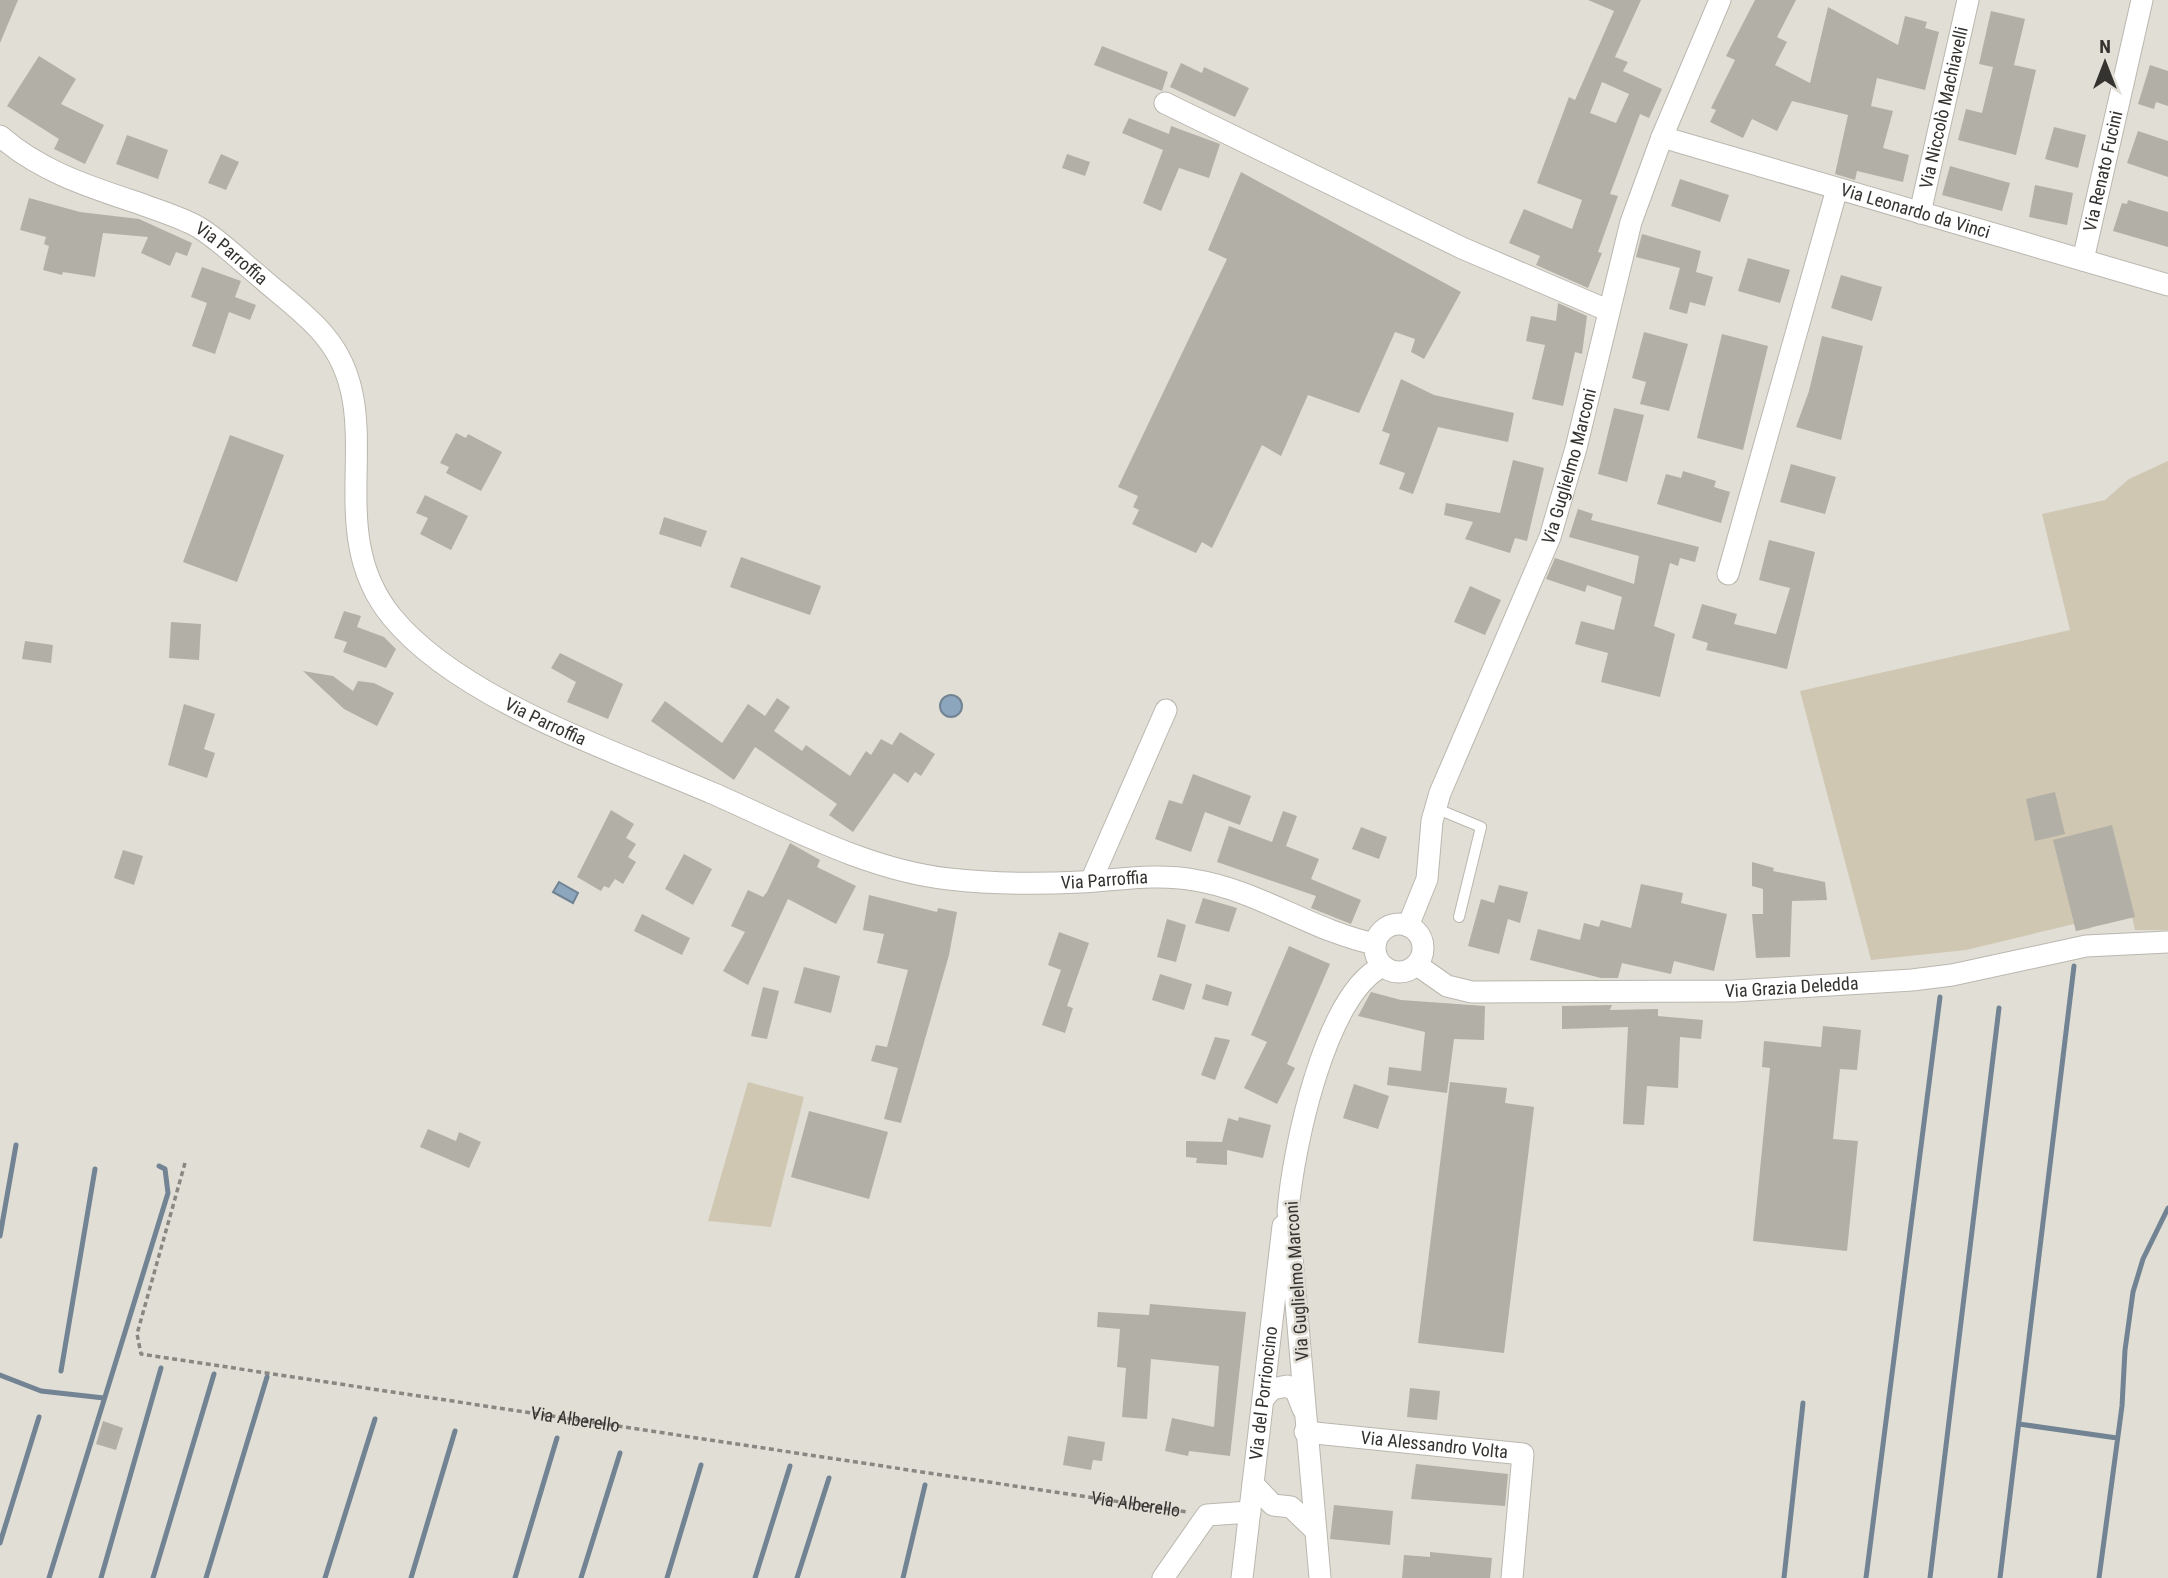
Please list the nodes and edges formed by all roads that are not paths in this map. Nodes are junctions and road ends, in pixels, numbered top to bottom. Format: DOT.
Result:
graph roads {
  1 [pos="1720,0"];
  2 [pos="1968,0"];
  3 [pos="2142,0"];
  4 [pos="1165,103"];
  5 [pos="0,136"];
  6 [pos="1662,136"];
  7 [pos="1837,189"];
  8 [pos="1920,213"];
  9 [pos="2083,260"];
  10 [pos="2168,285"];
  11 [pos="1607,310"];
  12 [pos="1728,574"];
  13 [pos="1166,710"];
  14 [pos="1435,808"];
  15 [pos="1091,881"];
  16 [pos="1459,917"];
  17 [pos="1408,926"];
  18 [pos="2168,942"];
  19 [pos="1375,944"];
  20 [pos="1416,965"];
  21 [pos="1382,966"];
  22 [pos="1288,1211"];
  23 [pos="1264,1398"];
  24 [pos="1303,1409"];
  25 [pos="1305,1432"];
  26 [pos="1253,1484"];
  27 [pos="1310,1488"];
  28 [pos="1282,1506"];
  29 [pos="1249,1516"];
  30 [pos="1315,1530"];
  31 [pos="1163,1578"];
  32 [pos="1242,1578"];
  33 [pos="1320,1578"];
  34 [pos="1512,1578"];
  1 -- 6 [label="street, Via Guglielmo Marconi"];
  2 -- 8 [label="street, Via Niccolò Machiavelli"];
  3 -- 9 [label="street, Via Renato Fucini"];
  4 -- 11 [label="street"];
  5 -- 15 [label="street, Via Parroffia"];
  6 -- 7 [label="street, Via Leonardo da Vinci"];
  6 -- 11 [label="street, Via Guglielmo Marconi"];
  7 -- 8 [label="street, Via Leonardo da Vinci"];
  7 -- 12 [label="street"];
  8 -- 9 [label="street, Via Leonardo da Vinci"];
  9 -- 10 [label="street, Via Leonardo da Vinci"];
  11 -- 14 [label="street, Via Guglielmo Marconi"];
  13 -- 15 [label="street"];
  14 -- 16 [label="lane"];
  14 -- 17 [label="street, Via Guglielmo Marconi"];
  15 -- 19 [label="street, Via Parroffia"];
  17 -- 19 [label="street"];
  17 -- 20 [label="street"];
  18 -- 20 [label="street, Via Grazia Deledda"];
  19 -- 21 [label="street"];
  20 -- 21 [label="street"];
  21 -- 22 [label="street, Via Guglielmo Marconi"];
  22 -- 23 [label="street, Via del Porrioncino"];
  22 -- 24 [label="street, Via Guglielmo Marconi"];
  23 -- 24 [label="street"];
  23 -- 26 [label="street, Via del Porrioncino"];
  24 -- 25 [label="street, Via Guglielmo Marconi"];
  25 -- 27 [label="street, Via Guglielmo Marconi"];
  25 -- 34 [label="street, Via Alessandro Volta"];
  26 -- 28 [label="street"];
  26 -- 29 [label="street, Via del Porrioncino"];
  27 -- 28 [label="street"];
  27 -- 30 [label="street, Via Guglielmo Marconi"];
  28 -- 29 [label="street"];
  28 -- 30 [label="street"];
  29 -- 31 [label="street, Via Alberello"];
  29 -- 32 [label="street, Via del Porrioncino"];
  30 -- 33 [label="street, Via Guglielmo Marconi"];
}
